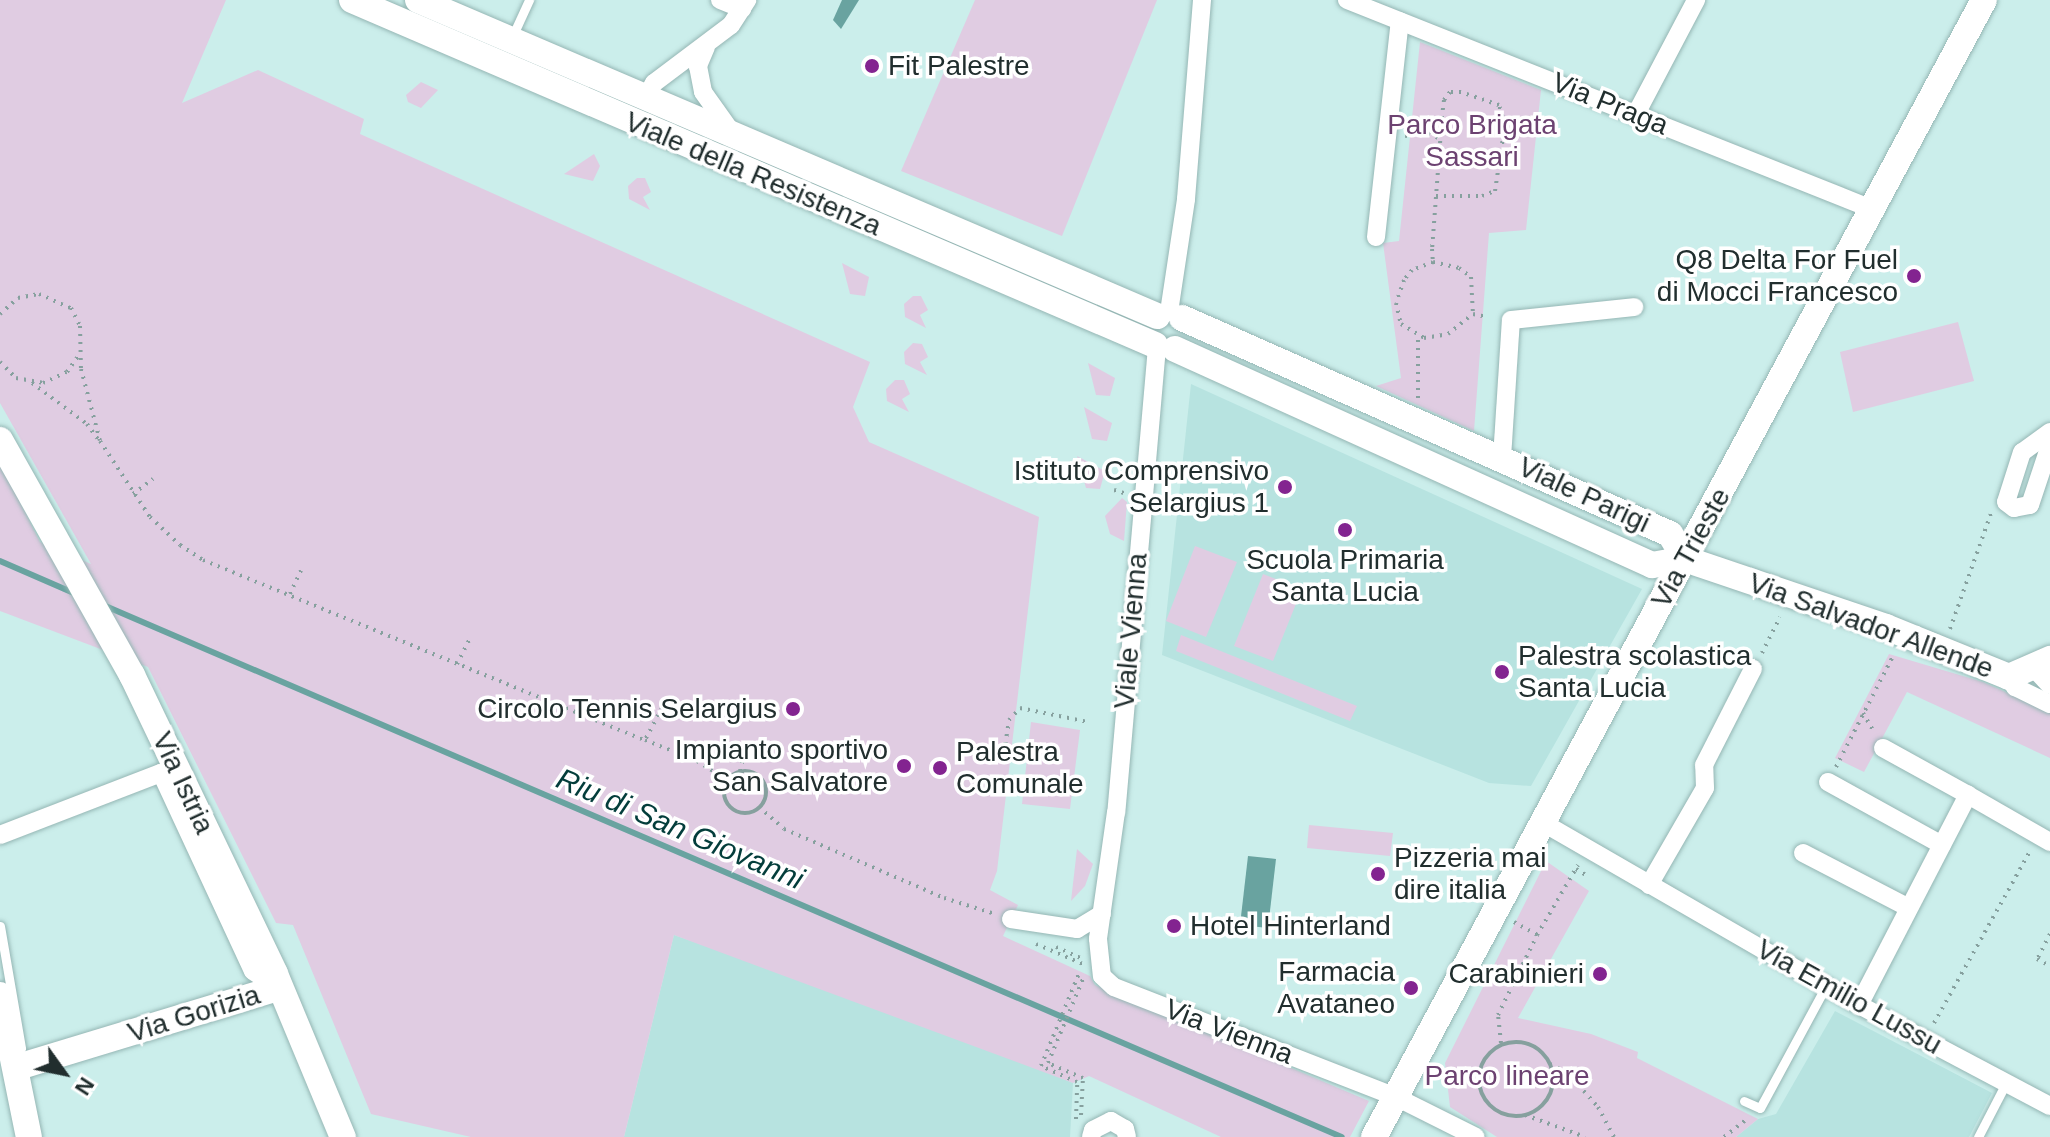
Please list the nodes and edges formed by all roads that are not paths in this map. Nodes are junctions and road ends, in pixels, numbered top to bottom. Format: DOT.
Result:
graph roads {
  1 [pos="352,0"];
  2 [pos="418,0"];
  3 [pos="529,0"];
  4 [pos="720,0"];
  5 [pos="1202,0"];
  6 [pos="1347,0"];
  7 [pos="1696,0"];
  8 [pos="1984,0"];
  9 [pos="745,5"];
  10 [pos="1394,13"];
  11 [pos="511,40"];
  12 [pos="707,44"];
  13 [pos="648,100"];
  14 [pos="1636,114"];
  15 [pos="736,137"];
  16 [pos="1872,209"];
  17 [pos="1376,237"];
  18 [pos="1634,307"];
  19 [pos="1169,315"];
  20 [pos="1162,347"];
  21 [pos="2050,432"];
  22 [pos="0,440"];
  23 [pos="2050,445"];
  24 [pos="0,454"];
  25 [pos="1502,458"];
  26 [pos="47,532"];
  27 [pos="1685,559"];
  28 [pos="1753,669"];
  29 [pos="2035,672"];
  30 [pos="2050,704"];
  31 [pos="1883,748"];
  32 [pos="1828,782"];
  33 [pos="1968,795"];
  34 [pos="1540,821"];
  35 [pos="0,835"];
  36 [pos="2044,839"];
  37 [pos="1942,845"];
  38 [pos="1803,853"];
  39 [pos="1649,885"];
  40 [pos="1909,908"];
  41 [pos="1102,914"];
  42 [pos="1011,919"];
  43 [pos="0,926"];
  44 [pos="1098,939"];
  45 [pos="1826,986"];
  46 [pos="278,988"];
  47 [pos="0,995"];
  48 [pos="1859,1005"];
  49 [pos="9,1070"];
  50 [pos="2006,1083"];
  51 [pos="1749,1103"];
  52 [pos="1392,1106"];
  53 [pos="2050,1106"];
  54 [pos="1082,1130"];
  55 [pos="29,1137"];
  56 [pos="343,1137"];
  57 [pos="1127,1137"];
  58 [pos="1374,1137"];
  59 [pos="1476,1137"];
  60 [pos="1978,1137"];
  1 -- 20 [label="street, Viale della Resistenza"];
  2 -- 11 [label="street, Viale della Resistenza"];
  3 -- 11 [label="lane"];
  4 -- 9 [label="street"];
  5 -- 19 [label="street"];
  6 -- 10 [label="street, Via Praga"];
  7 -- 14 [label="street"];
  8 -- 16 [label="street, Via Trieste"];
  9 -- 12 [label="street"];
  10 -- 14 [label="street, Via Praga"];
  10 -- 17 [label="street"];
  11 -- 13 [label="street, Viale della Resistenza"];
  12 -- 13 [label="street"];
  12 -- 15 [label="street"];
  13 -- 15 [label="street, Viale della Resistenza"];
  14 -- 16 [label="street, Via Praga"];
  15 -- 19 [label="street, Viale Parigi"];
  16 -- 27 [label="street, Via Trieste"];
  18 -- 25 [label="street"];
  19 -- 20 [label="street"];
  19 -- 25 [label="street, Viale Parigi"];
  20 -- 27 [label="street, Viale Parigi"];
  20 -- 41 [label="street, Viale Vienna"];
  21 -- 23 [label="street"];
  22 -- 26 [label="street, Via Istria"];
  24 -- 26 [label="lane"];
  25 -- 27 [label="street, Viale Parigi"];
  26 -- 46 [label="street, Via Istria"];
  27 -- 29 [label="street, Via Salvador Allende"];
  27 -- 34 [label="street, Via Trieste"];
  28 -- 39 [label="street"];
  29 -- 30 [label="street, Via Salvador Allende"];
  31 -- 33 [label="street"];
  32 -- 37 [label="street"];
  33 -- 36 [label="street"];
  33 -- 37 [label="street"];
  34 -- 39 [label="street, Via Emilio Lussu"];
  34 -- 52 [label="street, Via Trieste"];
  35 -- 46 [label="street"];
  37 -- 40 [label="street"];
  38 -- 40 [label="street"];
  39 -- 45 [label="street, Via Emilio Lussu"];
  40 -- 48 [label="street"];
  41 -- 42 [label="street"];
  41 -- 44 [label="street, Viale Vienna"];
  43 -- 49 [label="lane"];
  44 -- 52 [label="street, Via Vienna"];
  45 -- 48 [label="street, Via Emilio Lussu"];
  45 -- 51 [label="lane"];
  46 -- 49 [label="street, Via Gorizia"];
  46 -- 56 [label="street, Via Istria"];
  47 -- 49 [label="street"];
  48 -- 50 [label="street, Via Emilio Lussu"];
  49 -- 55 [label="street"];
  50 -- 53 [label="street, Via Emilio Lussu"];
  50 -- 60 [label="lane"];
  52 -- 58 [label="street, Via Trieste"];
  52 -- 59 [label="street"];
  54 -- 57 [label="street"];
}
